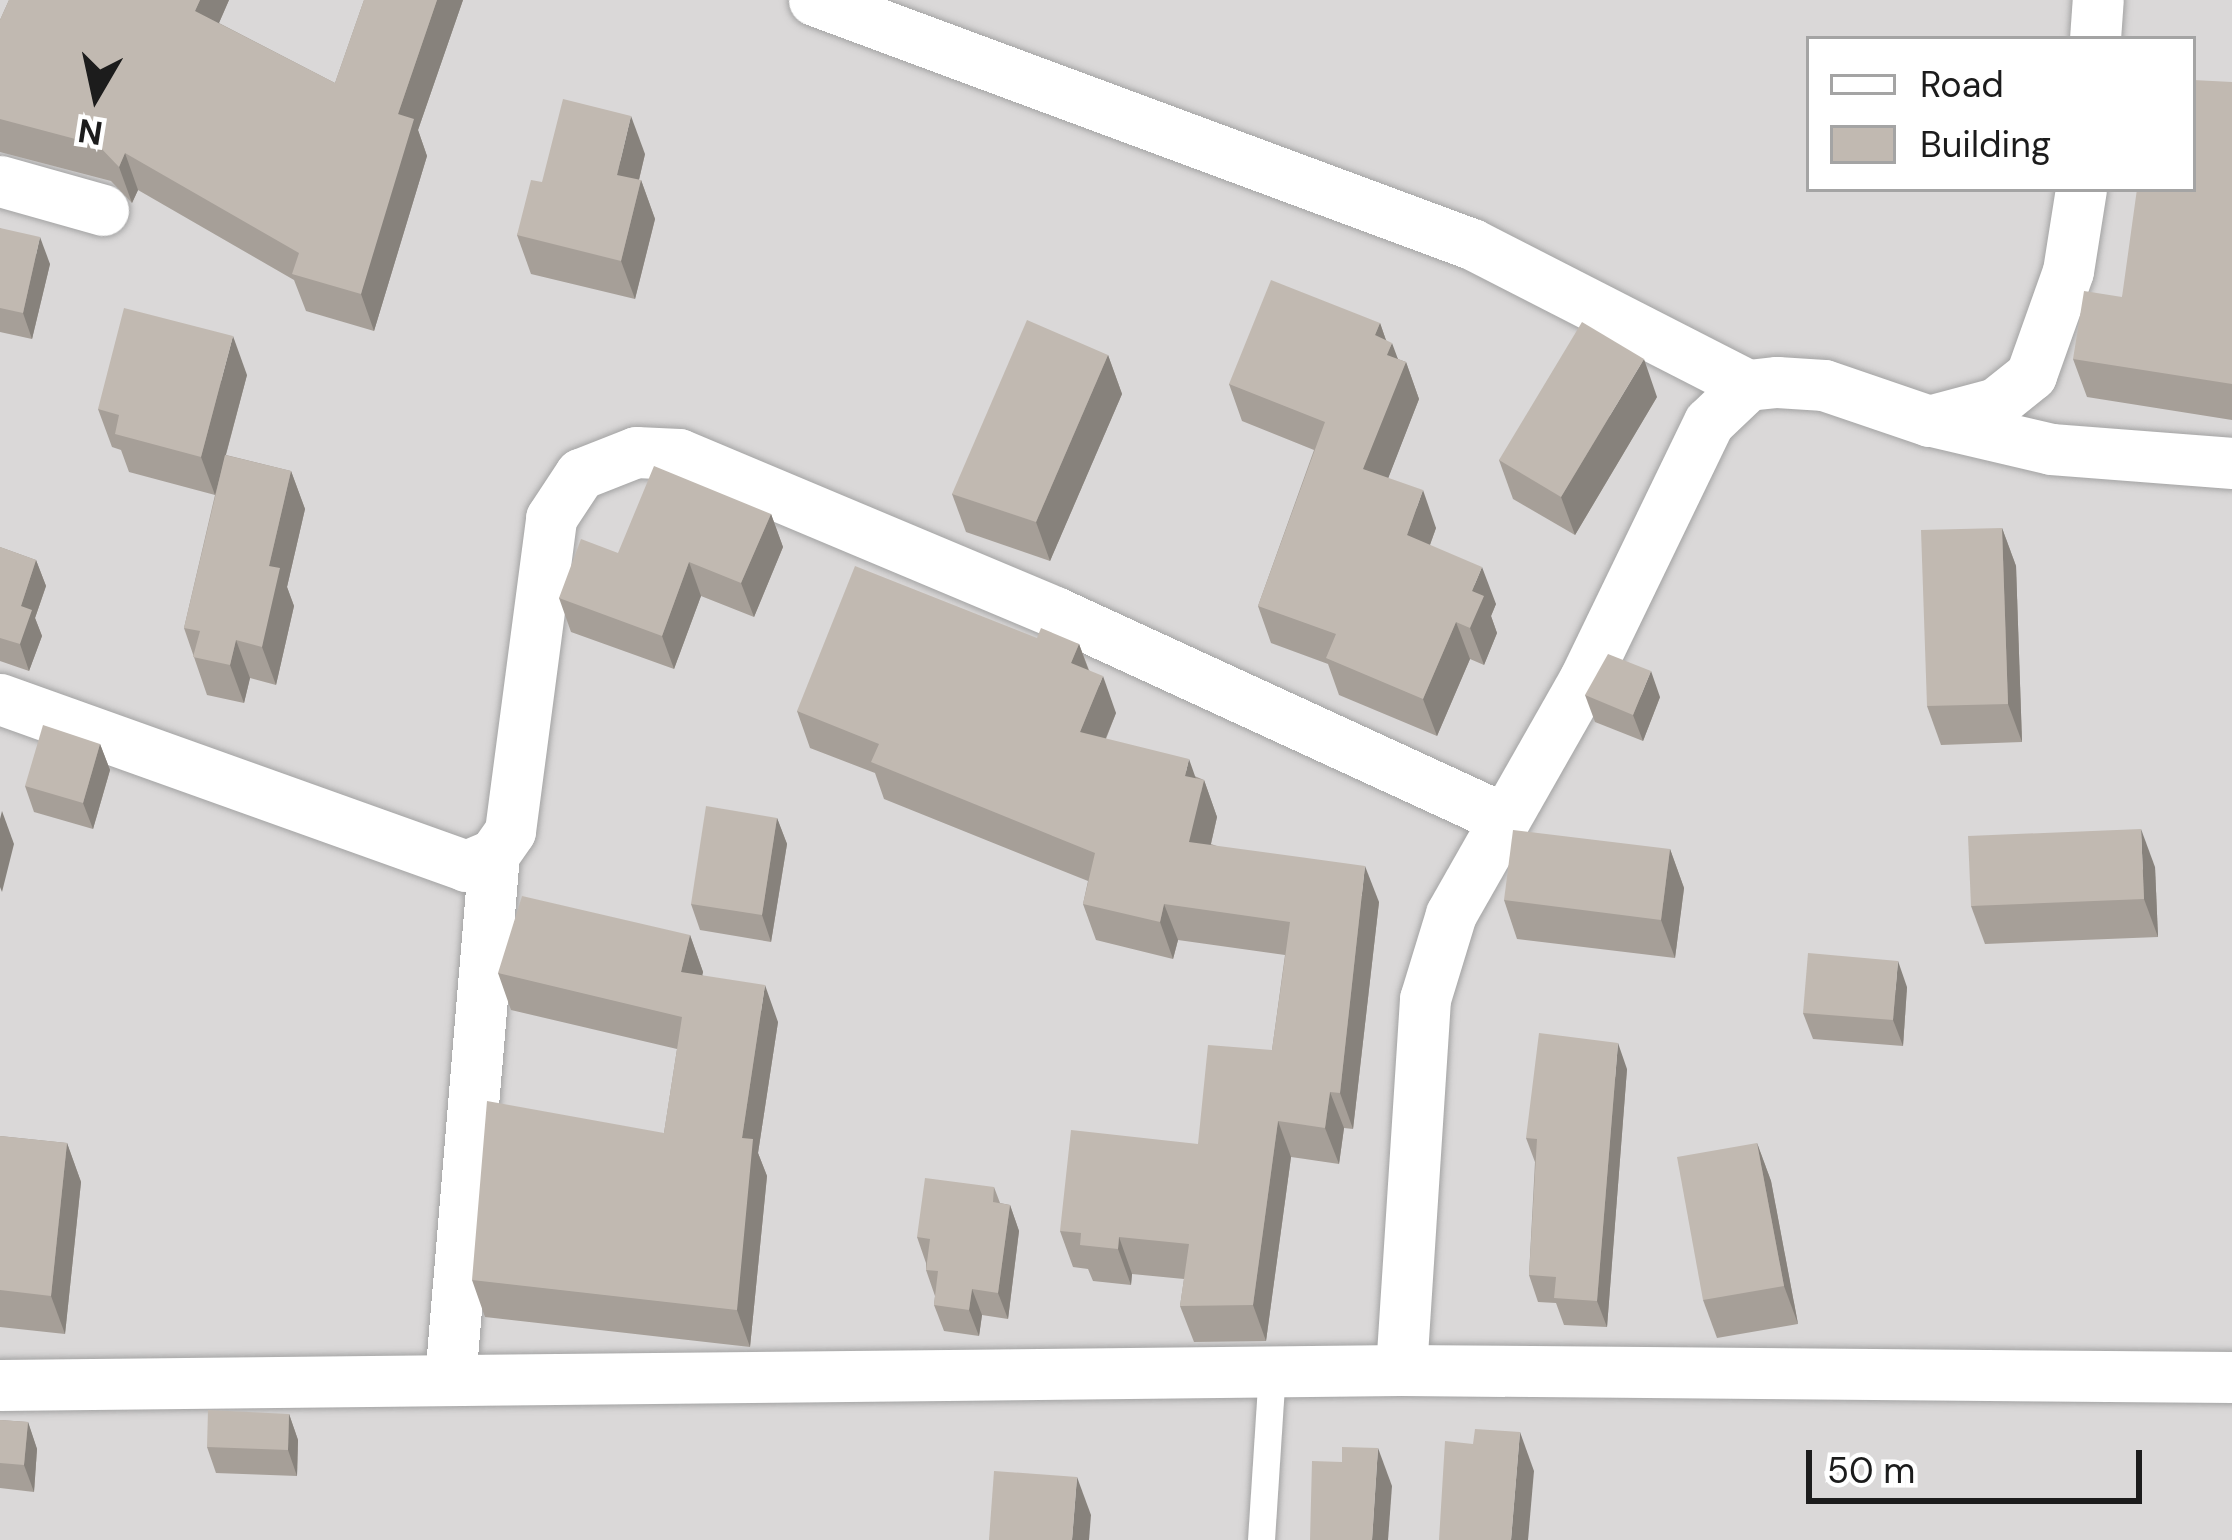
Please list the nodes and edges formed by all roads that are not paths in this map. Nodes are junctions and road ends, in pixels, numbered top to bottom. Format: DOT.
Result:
graph roads {
  1 [pos="814,0"];
  2 [pos="2098,0"];
  3 [pos="2095,36"];
  4 [pos="0,181"];
  5 [pos="2080,192"];
  6 [pos="103,210"];
  7 [pos="1748,385"];
  8 [pos="1929,421"];
  9 [pos="2232,463"];
  10 [pos="0,699"];
  11 [pos="1505,818"];
  12 [pos="494,854"];
  13 [pos="1401,1370"];
  14 [pos="1272,1371"];
  15 [pos="2232,1377"];
  16 [pos="450,1380"];
  17 [pos="0,1385"];
  18 [pos="1261,1540"];
  1 -- 7 [label="street"];
  2 -- 3 [label="street"];
  4 -- 6 [label="street"];
  5 -- 8 [label="street"];
  7 -- 8 [label="street"];
  7 -- 11 [label="street"];
  8 -- 9 [label="street"];
  10 -- 12 [label="street"];
  11 -- 12 [label="street"];
  11 -- 13 [label="street"];
  12 -- 16 [label="street"];
  13 -- 14 [label="street"];
  13 -- 15 [label="street"];
  14 -- 16 [label="street"];
  14 -- 18 [label="lane"];
  16 -- 17 [label="street"];
}
